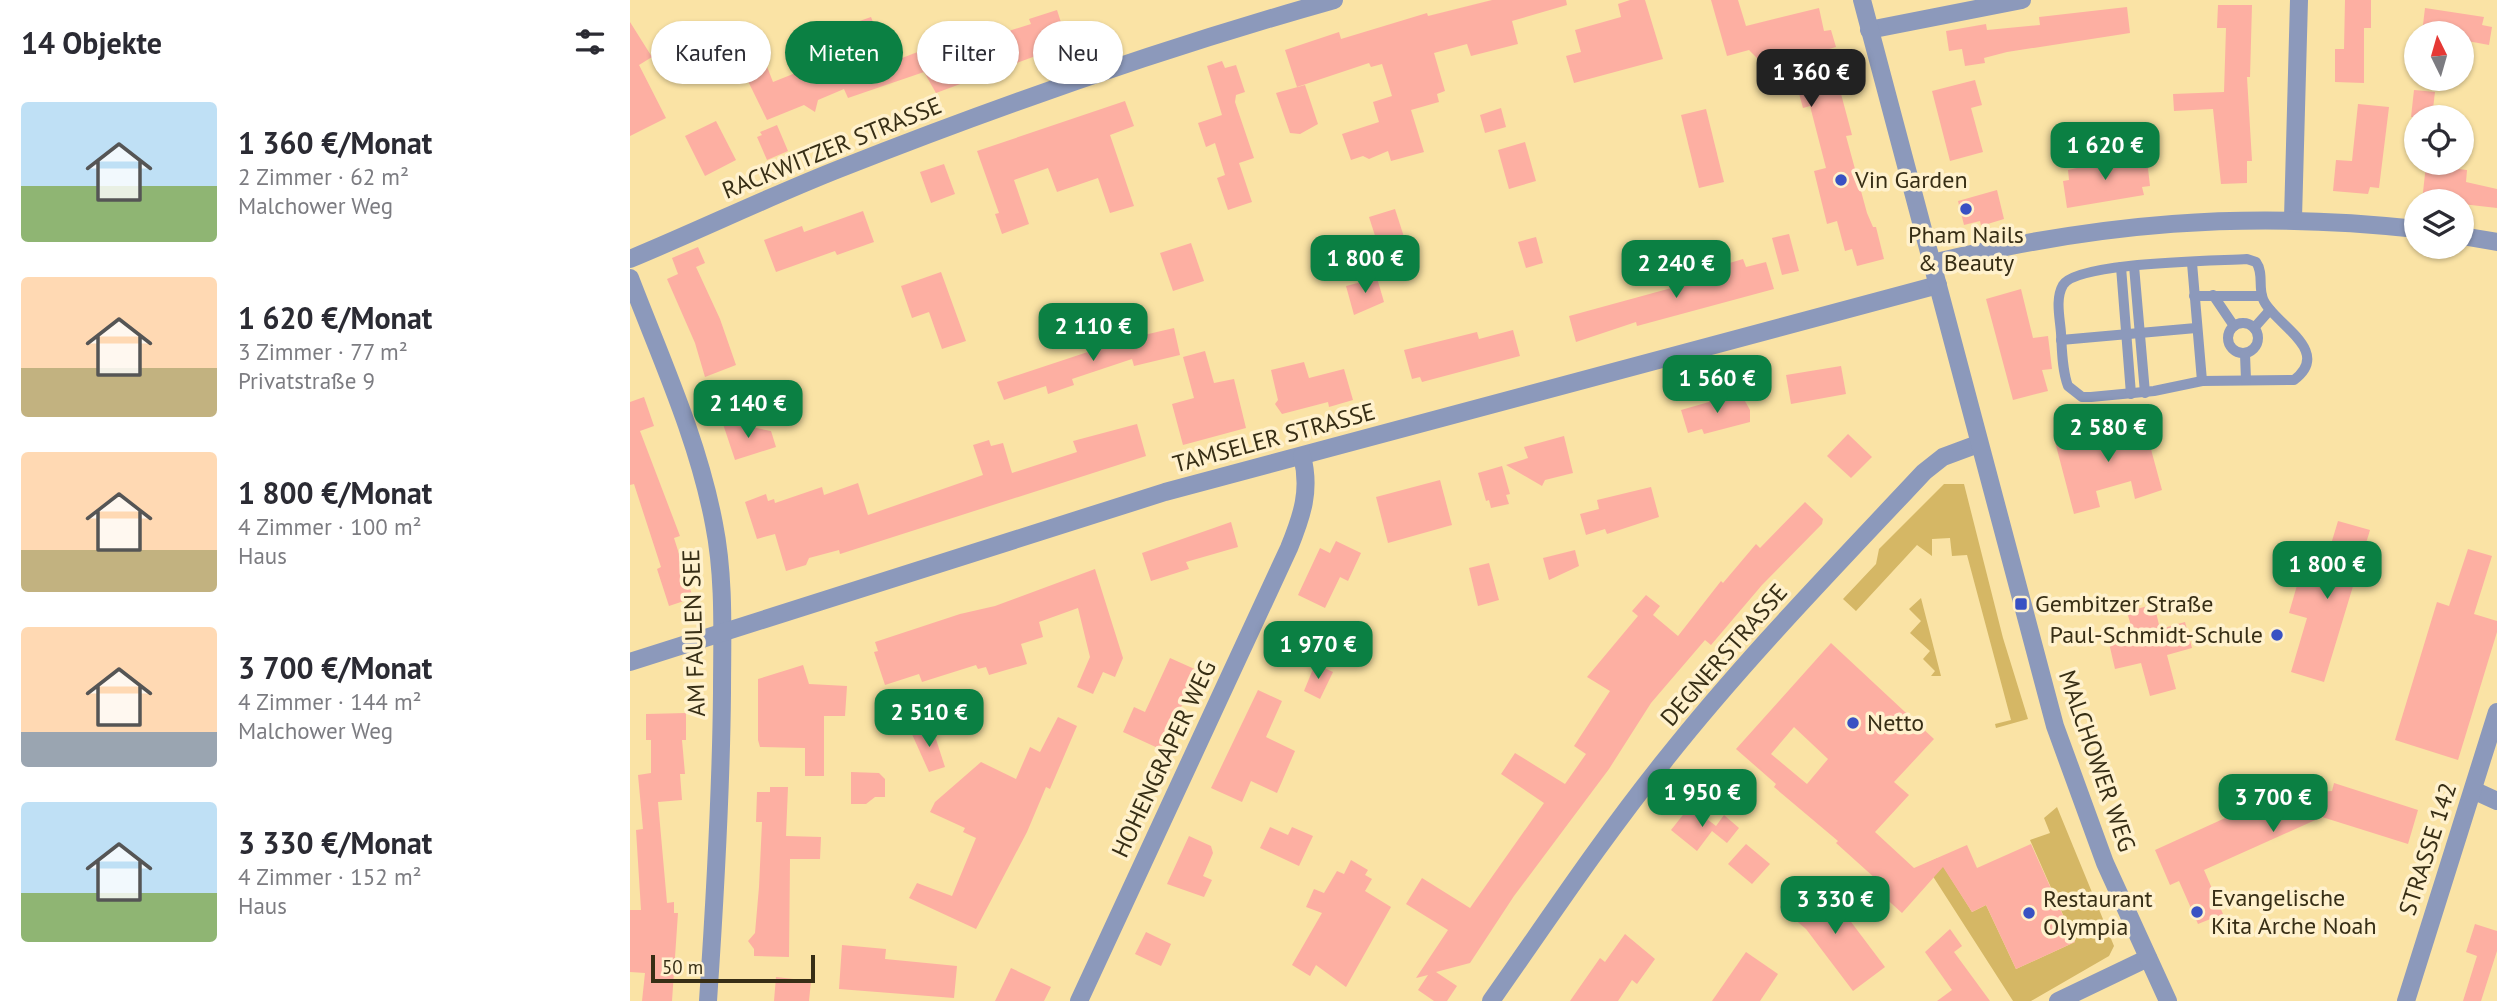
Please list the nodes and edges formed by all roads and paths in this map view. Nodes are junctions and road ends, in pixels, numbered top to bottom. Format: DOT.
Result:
graph roads {
  1 [pos="1334,0"];
  2 [pos="1862,0"];
  3 [pos="2022,0"];
  4 [pos="2299,0"];
  5 [pos="1869,30"];
  6 [pos="2293,219"];
  7 [pos="2404,228"];
  8 [pos="2474,238"];
  9 [pos="2497,242"];
  10 [pos="630,259"];
  11 [pos="1932,263"];
  12 [pos="2192,263"];
  13 [pos="2134,266"];
  14 [pos="2121,267"];
  15 [pos="630,278"];
  16 [pos="1938,285"];
  17 [pos="2213,295"];
  18 [pos="2194,296"];
  19 [pos="2262,296"];
  20 [pos="2270,310"];
  21 [pos="2234,326"];
  22 [pos="2196,328"];
  23 [pos="2254,328"];
  24 [pos="2140,333"];
  25 [pos="2127,335"];
  26 [pos="2062,340"];
  27 [pos="2245,354"];
  28 [pos="2246,380"];
  29 [pos="2202,381"];
  30 [pos="2145,393"];
  31 [pos="2131,394"];
  32 [pos="1978,444"];
  33 [pos="1302,456"];
  34 [pos="722,635"];
  35 [pos="630,662"];
  36 [pos="2497,712"];
  37 [pos="2473,790"];
  38 [pos="2497,801"];
  39 [pos="2147,958"];
  40 [pos="708,1001"];
  41 [pos="1079,1001"];
  42 [pos="1492,1001"];
  43 [pos="2059,1001"];
  44 [pos="2168,1001"];
  45 [pos="2406,1001"];
  1 -- 10 [label="street, RACKWITZER STRASSE"];
  2 -- 5 [label="street, MALCHOWER WEG"];
  3 -- 5 [label="street"];
  4 -- 6 [label="street"];
  5 -- 11 [label="street, MALCHOWER WEG"];
  6 -- 7 [label="street"];
  6 -- 11 [label="street"];
  8 -- 9 [label="street"];
  11 -- 16 [label="street, MALCHOWER WEG"];
  12 -- 13 [label="lane"];
  12 -- 18 [label="lane"];
  12 -- 19 [label="lane"];
  13 -- 14 [label="lane"];
  13 -- 24 [label="lane"];
  14 -- 25 [label="lane"];
  14 -- 26 [label="lane"];
  15 -- 34 [label="street, AM FAULEN SEE"];
  16 -- 32 [label="street, MALCHOWER WEG"];
  16 -- 33 [label="street, TAMSELER STRASSE"];
  17 -- 18 [label="lane"];
  17 -- 19 [label="lane"];
  17 -- 21 [label="lane"];
  18 -- 22 [label="lane"];
  19 -- 20 [label="lane"];
  20 -- 23 [label="lane"];
  20 -- 28 [label="lane"];
  21 -- 23 [label="lane"];
  21 -- 27 [label="lane"];
  22 -- 24 [label="lane"];
  22 -- 29 [label="lane"];
  23 -- 27 [label="lane"];
  24 -- 25 [label="lane"];
  24 -- 30 [label="lane"];
  25 -- 26 [label="lane"];
  25 -- 31 [label="lane"];
  26 -- 31 [label="lane"];
  27 -- 28 [label="lane"];
  28 -- 29 [label="lane"];
  29 -- 30 [label="lane"];
  30 -- 31 [label="lane"];
  32 -- 39 [label="street, MALCHOWER WEG"];
  32 -- 42 [label="street, DEGNERSTRASSE"];
  33 -- 34 [label="street, TAMSELER STRASSE"];
  33 -- 41 [label="street, HOHENGRAPER WEG"];
  34 -- 35 [label="street, TAMSELER STRASSE"];
  34 -- 40 [label="street, AM FAULEN SEE"];
  36 -- 37 [label="street, STRASSE 142"];
  37 -- 38 [label="street"];
  37 -- 45 [label="street, STRASSE 142"];
  39 -- 43 [label="street"];
  39 -- 44 [label="street, MALCHOWER WEG"];
}
